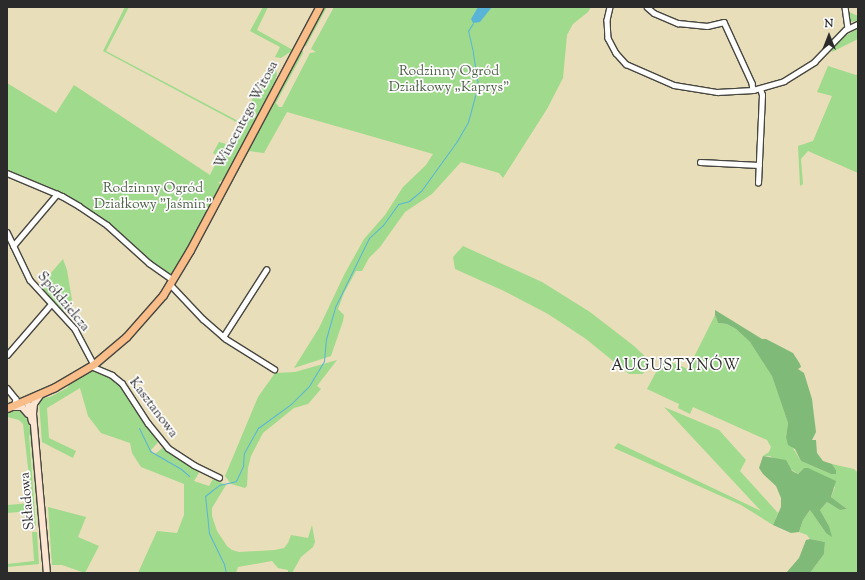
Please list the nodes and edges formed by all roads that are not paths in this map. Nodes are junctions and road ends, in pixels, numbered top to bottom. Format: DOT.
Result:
graph roads {
  1 [pos="319,7"];
  2 [pos="610,7"];
  3 [pos="648,7"];
  4 [pos="845,7"];
  5 [pos="858,24"];
  6 [pos="848,28"];
  7 [pos="760,89"];
  8 [pos="753,90"];
  9 [pos="700,162"];
  10 [pos="759,165"];
  11 [pos="7,173"];
  12 [pos="758,183"];
  13 [pos="57,194"];
  14 [pos="7,232"];
  15 [pos="13,246"];
  16 [pos="266,270"];
  17 [pos="171,282"];
  18 [pos="51,304"];
  19 [pos="223,337"];
  20 [pos="7,355"];
  21 [pos="92,365"];
  22 [pos="274,369"];
  23 [pos="7,388"];
  24 [pos="41,394"];
  25 [pos="13,395"];
  26 [pos="27,400"];
  27 [pos="9,406"];
  28 [pos="31,415"];
  29 [pos="219,477"];
  30 [pos="47,573"];
  1 -- 17 [label="main road, Wincentego Witosa"];
  2 -- 8 [label="street"];
  3 -- 8 [label="street"];
  4 -- 6 [label="street"];
  5 -- 6 [label="street"];
  6 -- 7 [label="street"];
  7 -- 8 [label="street"];
  7 -- 10 [label="street"];
  9 -- 10 [label="street"];
  10 -- 12 [label="street"];
  11 -- 13 [label="street"];
  13 -- 15 [label="street"];
  13 -- 17 [label="street"];
  14 -- 15 [label="street, Spółdzielcza"];
  15 -- 18 [label="street, Spółdzielcza"];
  16 -- 19 [label="street"];
  17 -- 19 [label="street"];
  17 -- 21 [label="main road, Wincentego Witosa"];
  18 -- 20 [label="street"];
  18 -- 21 [label="street, Spółdzielcza"];
  19 -- 22 [label="street"];
  21 -- 24 [label="main road, Wincentego Witosa"];
  21 -- 29 [label="street, Kasztanowa"];
  23 -- 25 [label="street"];
  24 -- 26 [label="main road, Wincentego Witosa"];
  24 -- 28 [label="main road, Składowa"];
  25 -- 26 [label="street"];
  25 -- 27 [label="street"];
  26 -- 27 [label="main road, Wincentego Witosa"];
  26 -- 28 [label="main road, Składowa"];
  27 -- 28 [label="main road"];
  28 -- 30 [label="main road, Składowa"];
}
